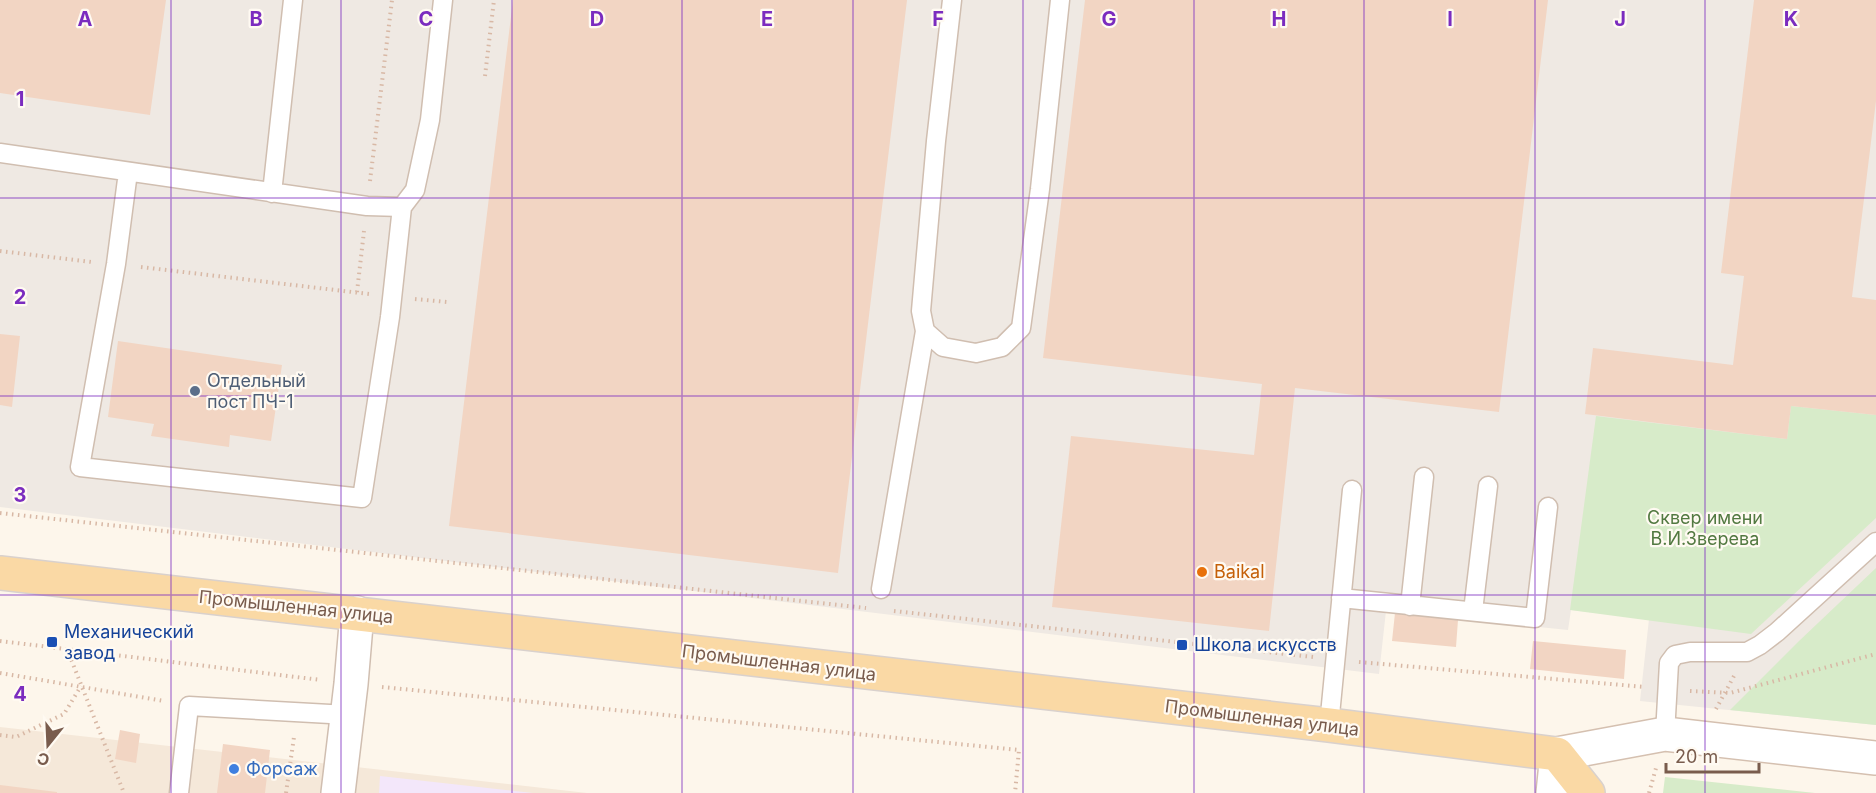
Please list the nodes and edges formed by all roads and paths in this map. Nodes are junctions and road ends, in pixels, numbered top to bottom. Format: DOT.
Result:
graph roads {
  1 [pos="293,0"];
  2 [pos="392,0"];
  3 [pos="443,0"];
  4 [pos="494,0"];
  5 [pos="952,0"];
  6 [pos="1060,0"];
  7 [pos="485,76"];
  8 [pos="0,153"];
  9 [pos="128,172"];
  10 [pos="272,193"];
  11 [pos="367,206"];
  12 [pos="402,207"];
  13 [pos="0,251"];
  14 [pos="116,264"];
  15 [pos="357,292"];
  16 [pos="393,296"];
  17 [pos="447,303"];
  18 [pos="925,331"];
  19 [pos="1424,477"];
  20 [pos="1488,486"];
  21 [pos="1352,490"];
  22 [pos="1548,507"];
  23 [pos="0,513"];
  24 [pos="1876,542"];
  25 [pos="0,573"];
  26 [pos="880,589"];
  27 [pos="1341,598"];
  28 [pos="1410,606"];
  29 [pos="870,609"];
  30 [pos="894,611"];
  31 [pos="1473,611"];
  32 [pos="357,613"];
  33 [pos="0,641"];
  34 [pos="67,649"];
  35 [pos="1747,652"];
  36 [pos="1876,654"];
  37 [pos="1334,660"];
  38 [pos="0,673"];
  39 [pos="82,686"];
  40 [pos="1668,690"];
  41 [pos="1725,693"];
  42 [pos="349,699"];
  43 [pos="189,706"];
  44 [pos="1714,712"];
  45 [pos="1329,725"];
  46 [pos="1665,734"];
  47 [pos="0,735"];
  48 [pos="1557,754"];
  49 [pos="1876,758"];
  50 [pos="124,793"];
  51 [pos="179,793"];
  52 [pos="338,793"];
  53 [pos="1015,793"];
  54 [pos="1553,793"];
  55 [pos="1588,793"];
  56 [pos="1649,793"];
  1 -- 10 [label="lane"];
  2 -- 11 [label="path"];
  3 -- 12 [label="lane"];
  4 -- 7 [label="path"];
  5 -- 18 [label="lane"];
  6 -- 18 [label="lane"];
  8 -- 9 [label="lane"];
  9 -- 10 [label="lane"];
  9 -- 14 [label="lane"];
  10 -- 11 [label="lane"];
  11 -- 12 [label="lane"];
  11 -- 15 [label="path"];
  12 -- 16 [label="lane"];
  13 -- 14 [label="path"];
  14 -- 15 [label="path"];
  14 -- 16 [label="lane"];
  15 -- 16 [label="path"];
  16 -- 17 [label="path"];
  18 -- 26 [label="lane"];
  19 -- 28 [label="lane"];
  20 -- 31 [label="lane"];
  21 -- 27 [label="lane"];
  22 -- 31 [label="lane"];
  23 -- 29 [label="path"];
  24 -- 35 [label="lane"];
  25 -- 32 [label="main road, Промышленная улица"];
  27 -- 28 [label="lane"];
  27 -- 37 [label="lane"];
  28 -- 31 [label="lane"];
  30 -- 37 [label="path"];
  32 -- 42 [label="street"];
  32 -- 45 [label="main road, Промышленная улица"];
  33 -- 34 [label="path"];
  34 -- 39 [label="path"];
  34 -- 42 [label="path"];
  35 -- 40 [label="lane"];
  35 -- 41 [label="path"];
  36 -- 41 [label="path"];
  37 -- 40 [label="path"];
  37 -- 45 [label="lane"];
  38 -- 39 [label="path"];
  39 -- 43 [label="path"];
  39 -- 47 [label="path"];
  39 -- 50 [label="path"];
  40 -- 41 [label="path"];
  40 -- 46 [label="lane"];
  41 -- 44 [label="path"];
  42 -- 43 [label="lane"];
  42 -- 52 [label="street"];
  42 -- 53 [label="path"];
  43 -- 51 [label="lane"];
  45 -- 48 [label="main road, Промышленная улица"];
  46 -- 48 [label="street"];
  46 -- 49 [label="street"];
  46 -- 56 [label="path"];
  48 -- 54 [label="street"];
  48 -- 55 [label="main road"];
}
